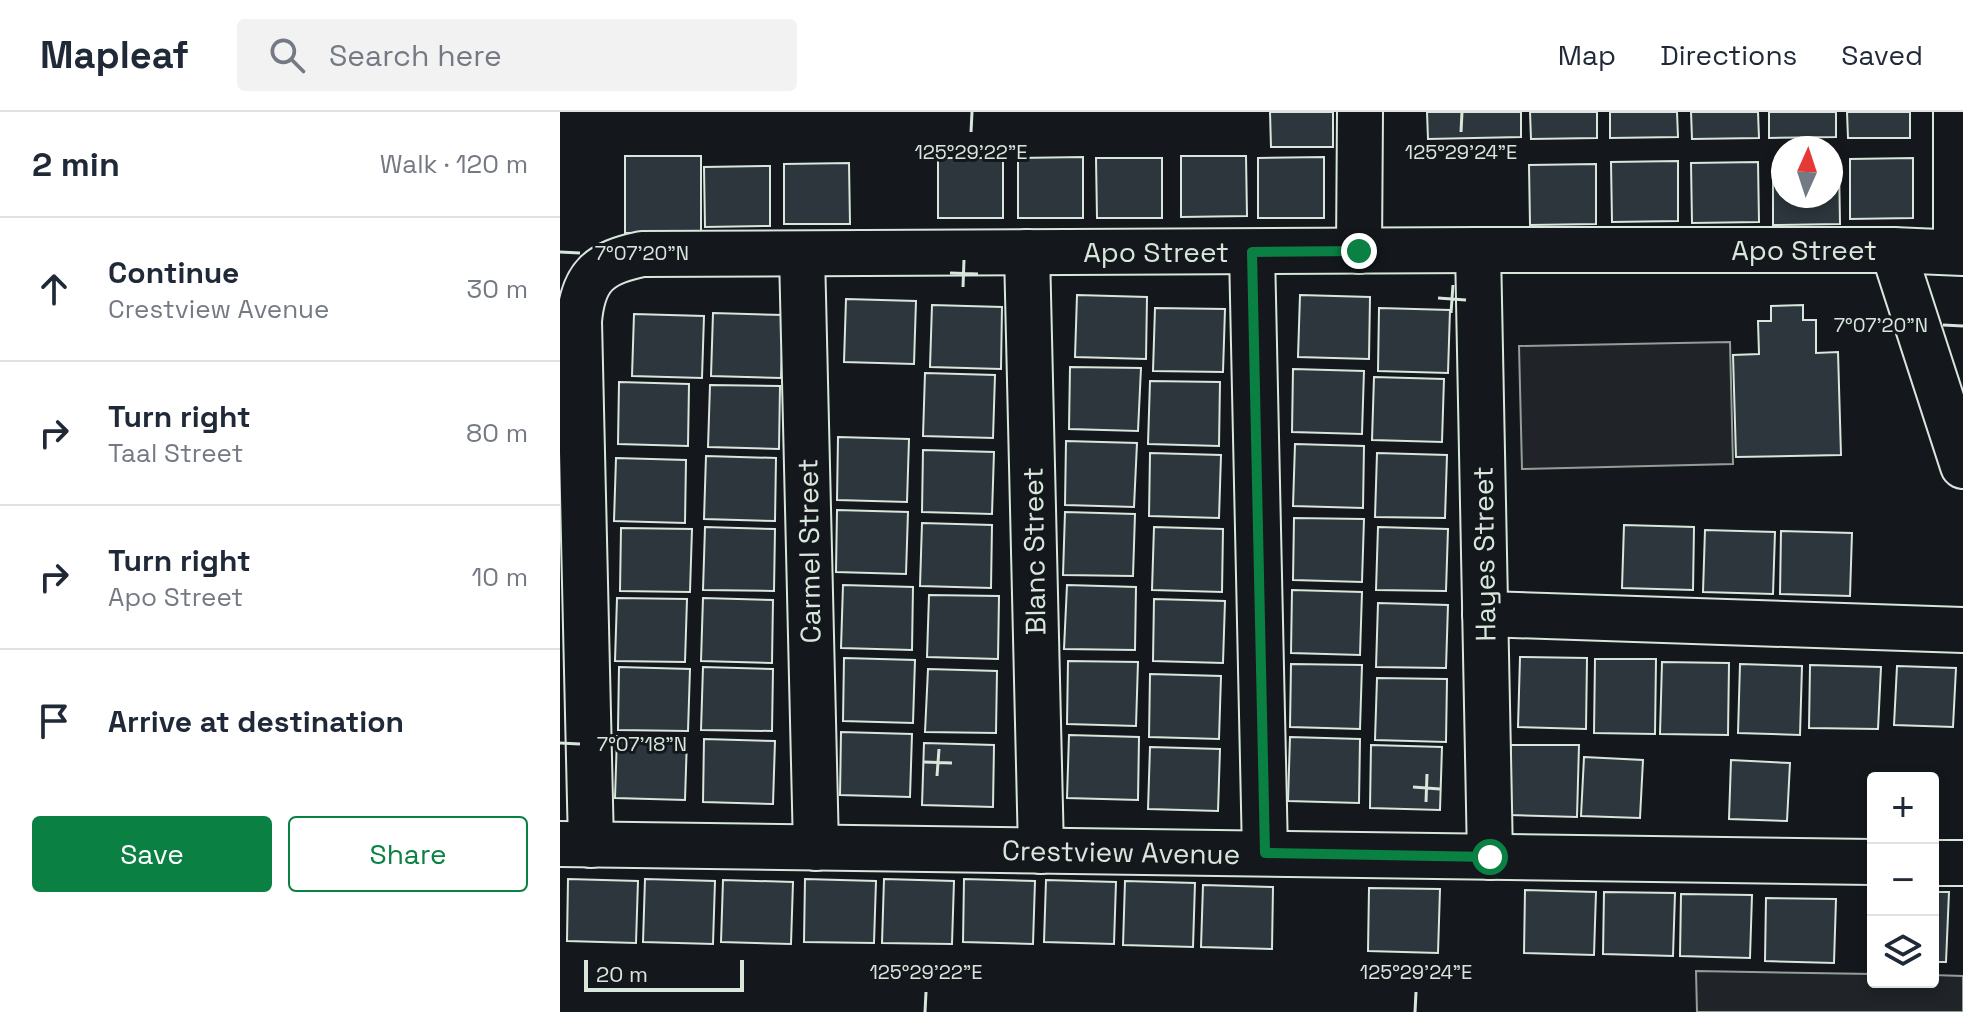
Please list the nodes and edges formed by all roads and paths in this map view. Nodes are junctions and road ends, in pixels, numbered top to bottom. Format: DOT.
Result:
graph roads {
  1 [pos="1360,112"];
  2 [pos="1956,112"];
  3 [pos="1478,250"];
  4 [pos="1893,250"];
  5 [pos="1359,251"];
  6 [pos="1027,252"];
  7 [pos="1252,252"];
  8 [pos="1960,253"];
  9 [pos="802,254"];
  10 [pos="1963,466"];
  11 [pos="1485,614"];
  12 [pos="1963,630"];
  13 [pos="576,844"];
  14 [pos="816,848"];
  15 [pos="1041,851"];
  16 [pos="1265,853"];
  17 [pos="1490,857"];
  18 [pos="1867,862"];
  19 [pos="1939,863"];
  20 [pos="1963,863"];
  1 -- 5 [label="street"];
  2 -- 8 [label="street"];
  3 -- 4 [label="street, Apo Street"];
  3 -- 5 [label="street, Apo Street"];
  3 -- 11 [label="street, Hayes Street"];
  4 -- 8 [label="street, Apo Street"];
  4 -- 10 [label="street"];
  5 -- 7 [label="street, Apo Street"];
  6 -- 7 [label="street, Apo Street"];
  6 -- 9 [label="street, Apo Street"];
  6 -- 15 [label="street, Blanc Street"];
  7 -- 16 [label="street"];
  9 -- 13 [label="street, Apo Street"];
  9 -- 14 [label="street, Carmel Street"];
  11 -- 12 [label="street"];
  11 -- 17 [label="street, Hayes Street"];
  13 -- 14 [label="street, Crestview Avenue"];
  14 -- 15 [label="street, Crestview Avenue"];
  15 -- 16 [label="street, Crestview Avenue"];
  16 -- 17 [label="street, Crestview Avenue"];
  17 -- 18 [label="street, Crestview Avenue"];
  19 -- 20 [label="street"];
}
